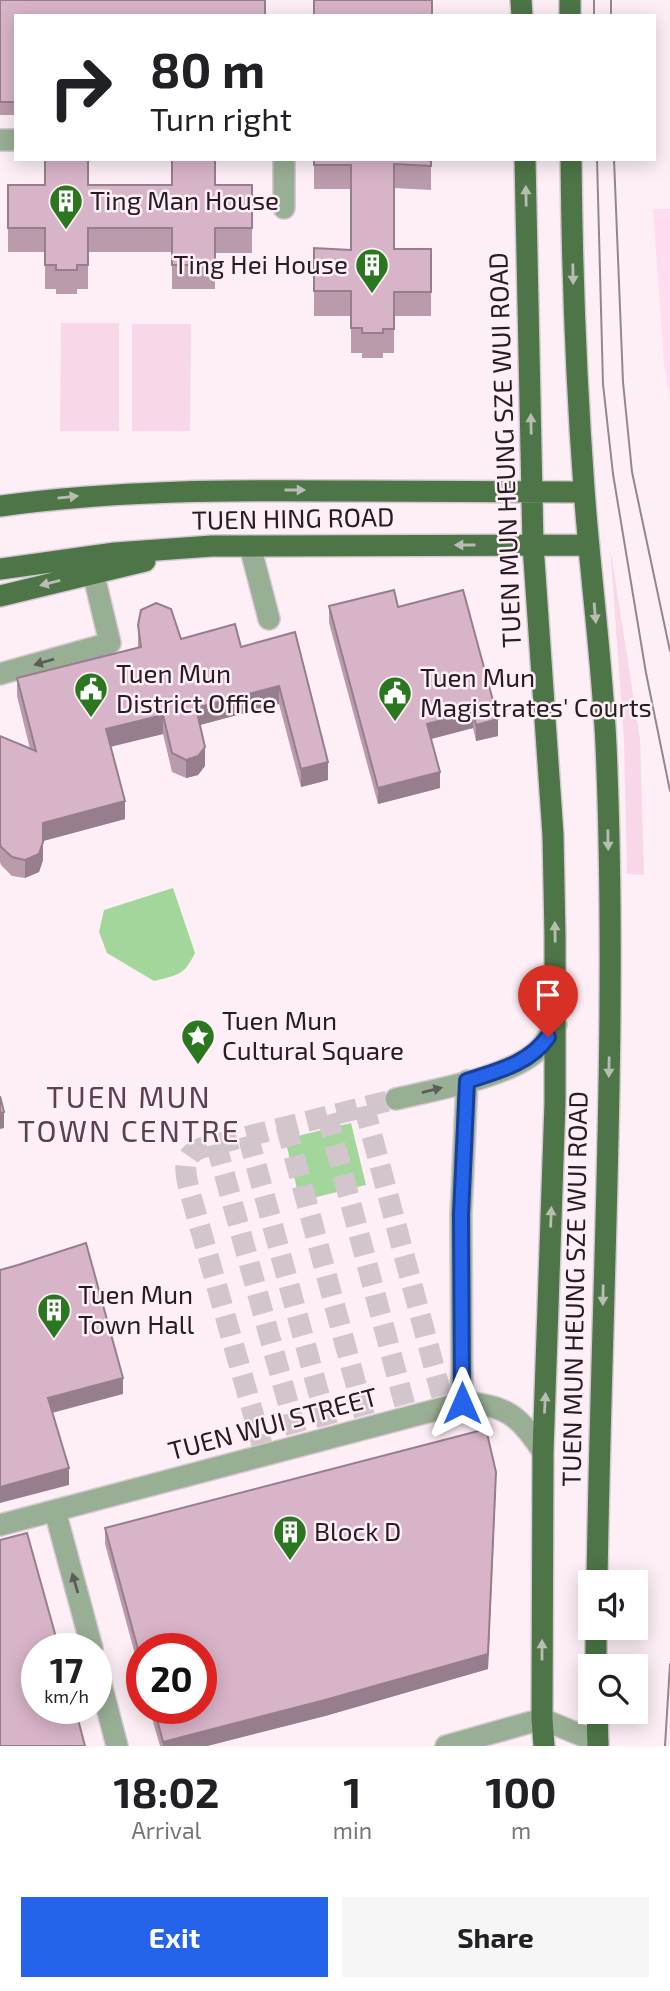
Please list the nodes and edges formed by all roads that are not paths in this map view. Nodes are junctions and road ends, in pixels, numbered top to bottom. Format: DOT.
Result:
graph roads {
  1 [pos="284,161"];
  2 [pos="525,161"];
  3 [pos="571,161"];
  4 [pos="284,208"];
  5 [pos="532,492"];
  6 [pos="584,492"];
  7 [pos="0,506"];
  8 [pos="533,545"];
  9 [pos="589,545"];
  10 [pos="212,546"];
  11 [pos="250,546"];
  12 [pos="0,569"];
  13 [pos="93,572"];
  14 [pos="0,596"];
  15 [pos="269,618"];
  16 [pos="0,674"];
  17 [pos="555,1025"];
  18 [pos="467,1081"];
  19 [pos="397,1099"];
  20 [pos="462,1403"];
  21 [pos="543,1452"];
  22 [pos="55,1511"];
  23 [pos="0,1525"];
  24 [pos="597,1570"];
  25 [pos="88,1633"];
  26 [pos="542,1719"];
  27 [pos="111,1724"];
  28 [pos="597,1724"];
  29 [pos="598,1744"];
  30 [pos="117,1746"];
  31 [pos="446,1746"];
  32 [pos="544,1746"];
  1 -- 4 [label="street"];
  5 -- 2 [label="main road, TUEN MUN HEUNG SZE WUI ROAD, one-way"];
  3 -- 6 [label="main road, TUEN MUN HEUNG SZE WUI ROAD, one-way"];
  5 -- 6 [label="main road, TUEN HING ROAD"];
  7 -- 5 [label="main road, TUEN HING ROAD, one-way"];
  5 -- 8 [label="main road, TUEN MUN HEUNG SZE WUI ROAD"];
  6 -- 9 [label="main road, TUEN MUN HEUNG SZE WUI ROAD"];
  8 -- 9 [label="main road, TUEN HING ROAD"];
  8 -- 11 [label="main road, TUEN HING ROAD, one-way"];
  17 -- 8 [label="main road, TUEN MUN HEUNG SZE WUI ROAD, one-way"];
  9 -- 24 [label="main road, TUEN MUN HEUNG SZE WUI ROAD, one-way"];
  10 -- 11 [label="main road, TUEN HING ROAD"];
  10 -- 12 [label="main road, TUEN HING ROAD"];
  10 -- 13 [label="main road"];
  11 -- 15 [label="street"];
  13 -- 14 [label="main road, one-way"];
  13 -- 16 [label="street, one-way"];
  17 -- 18 [label="street"];
  21 -- 17 [label="main road, TUEN MUN HEUNG SZE WUI ROAD, one-way"];
  19 -- 18 [label="street, one-way"];
  18 -- 20 [label="street"];
  20 -- 21 [label="street, TUEN WUI STREET"];
  20 -- 22 [label="street, TUEN WUI STREET"];
  26 -- 21 [label="main road, TUEN MUN HEUNG SZE WUI ROAD, one-way"];
  22 -- 23 [label="street, TUEN WUI STREET"];
  25 -- 22 [label="street, one-way"];
  26 -- 29 [label="street"];
  26 -- 31 [label="street"];
  26 -- 32 [label="main road, TUEN MUN HEUNG SZE WUI ROAD"];
  27 -- 30 [label="street"];
  28 -- 29 [label="main road"];
}
